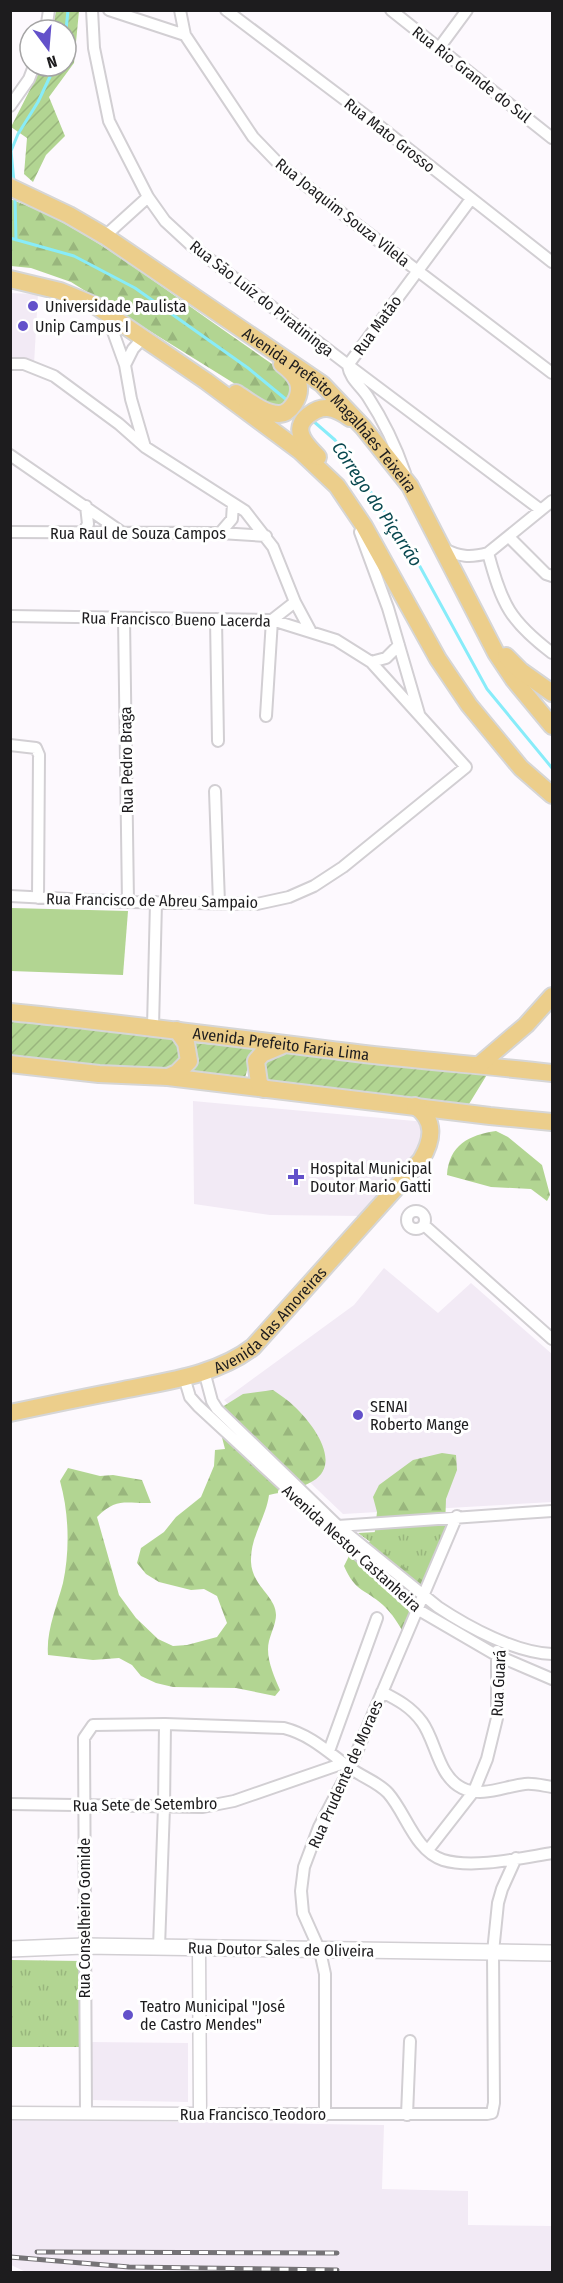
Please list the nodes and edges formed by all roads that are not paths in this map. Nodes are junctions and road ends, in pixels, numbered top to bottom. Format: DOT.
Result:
graph roads {
  1 [pos="92,10"];
  2 [pos="109,10"];
  3 [pos="180,10"];
  4 [pos="226,10"];
  5 [pos="391,10"];
  6 [pos="467,10"];
  7 [pos="185,35"];
  8 [pos="439,48"];
  9 [pos="28,78"];
  10 [pos="10,106"];
  11 [pos="552,138"];
  12 [pos="10,187"];
  13 [pos="148,197"];
  14 [pos="471,199"];
  15 [pos="105,236"];
  16 [pos="552,262"];
  17 [pos="417,270"];
  18 [pos="10,279"];
  19 [pos="10,289"];
  20 [pos="60,291"];
  21 [pos="106,314"];
  22 [pos="243,330"];
  23 [pos="142,339"];
  24 [pos="171,358"];
  25 [pos="10,364"];
  26 [pos="125,365"];
  27 [pos="348,366"];
  28 [pos="552,374"];
  29 [pos="131,399"];
  30 [pos="298,409"];
  31 [pos="119,424"];
  32 [pos="363,427"];
  33 [pos="145,447"];
  34 [pos="10,455"];
  35 [pos="410,486"];
  36 [pos="341,492"];
  37 [pos="552,501"];
  38 [pos="233,504"];
  39 [pos="86,506"];
  40 [pos="541,510"];
  41 [pos="10,532"];
  42 [pos="83,533"];
  43 [pos="123,533"];
  44 [pos="220,533"];
  45 [pos="266,536"];
  46 [pos="509,537"];
  47 [pos="443,548"];
  48 [pos="488,553"];
  49 [pos="552,576"];
  50 [pos="295,602"];
  51 [pos="10,616"];
  52 [pos="124,618"];
  53 [pos="216,618"];
  54 [pos="272,620"];
  55 [pos="482,628"];
  56 [pos="310,630"];
  57 [pos="399,645"];
  58 [pos="552,653"];
  59 [pos="371,662"];
  60 [pos="552,693"];
  61 [pos="266,716"];
  62 [pos="420,717"];
  63 [pos="552,726"];
  64 [pos="218,741"];
  65 [pos="10,745"];
  66 [pos="466,766"];
  67 [pos="215,791"];
  68 [pos="552,795"];
  69 [pos="10,896"];
  70 [pos="38,898"];
  71 [pos="128,902"];
  72 [pos="156,902"];
  73 [pos="219,903"];
  74 [pos="552,996"];
  75 [pos="10,1011"];
  76 [pos="153,1027"];
  77 [pos="177,1030"];
  78 [pos="285,1045"];
  79 [pos="10,1064"];
  80 [pos="479,1065"];
  81 [pos="552,1073"];
  82 [pos="168,1077"];
  83 [pos="264,1089"];
  84 [pos="415,1106"];
  85 [pos="552,1122"];
  86 [pos="424,1225"];
  87 [pos="552,1339"];
  88 [pos="204,1371"];
  89 [pos="184,1377"];
  90 [pos="10,1413"];
  91 [pos="552,1511"];
  92 [pos="457,1516"];
  93 [pos="338,1526"];
  94 [pos="424,1595"];
  95 [pos="417,1609"];
  96 [pos="377,1618"];
  97 [pos="500,1640"];
  98 [pos="552,1654"];
  99 [pos="496,1655"];
  100 [pos="552,1679"];
  101 [pos="382,1692"];
  102 [pos="165,1724"];
  103 [pos="329,1751"];
  104 [pos="347,1765"];
  105 [pos="552,1787"];
  106 [pos="474,1791"];
  107 [pos="10,1804"];
  108 [pos="83,1805"];
  109 [pos="164,1807"];
  110 [pos="428,1850"];
  111 [pos="552,1853"];
  112 [pos="516,1858"];
  113 [pos="84,1946"];
  114 [pos="159,1947"];
  115 [pos="199,1947"];
  116 [pos="10,1949"];
  117 [pos="320,1951"];
  118 [pos="493,1952"];
  119 [pos="552,1953"];
  120 [pos="410,2041"];
  121 [pos="10,2113"];
  122 [pos="86,2114"];
  123 [pos="200,2114"];
  124 [pos="325,2115"];
  125 [pos="407,2115"];
  1 -- 13 [label="street, Rua São Luíz do Piratininga"];
  2 -- 7 [label="street"];
  3 -- 7 [label="street, Rua Joaquim Souza Vilela"];
  4 -- 14 [label="street, Rua Mato Grosso"];
  5 -- 8 [label="street, Rua Rio Grande do Sul"];
  6 -- 8 [label="street"];
  7 -- 17 [label="street, Rua Joaquim Souza Vilela"];
  8 -- 11 [label="street, Rua Rio Grande do Sul"];
  9 -- 10 [label="street"];
  12 -- 15 [label="main road, Avenida Prefeito Magalhães Teixeira"];
  13 -- 15 [label="street"];
  13 -- 27 [label="street, Rua São Luíz do Piratininga"];
  14 -- 16 [label="street, Rua Mato Grosso"];
  14 -- 17 [label="street, Rua Matão"];
  15 -- 22 [label="main road, Avenida Prefeito Magalhães Teixeira"];
  17 -- 27 [label="street, Rua Matão"];
  17 -- 28 [label="street, Rua Joaquim Souza Vilela"];
  18 -- 20 [label="main road"];
  19 -- 20 [label="street"];
  20 -- 21 [label="main road"];
  21 -- 23 [label="main road"];
  21 -- 26 [label="street"];
  22 -- 30 [label="main road"];
  22 -- 32 [label="main road, Avenida Prefeito Magalhães Teixeira"];
  23 -- 24 [label="main road"];
  23 -- 26 [label="street"];
  24 -- 30 [label="main road"];
  24 -- 36 [label="main road"];
  25 -- 31 [label="street"];
  26 -- 29 [label="street"];
  27 -- 35 [label="street"];
  27 -- 40 [label="street, Rua São Luíz do Piratininga"];
  29 -- 31 [label="street"];
  29 -- 33 [label="street"];
  30 -- 32 [label="main road"];
  30 -- 36 [label="main road"];
  31 -- 33 [label="street"];
  32 -- 35 [label="main road, Avenida Prefeito Magalhães Teixeira"];
  33 -- 38 [label="street"];
  34 -- 39 [label="street"];
  35 -- 47 [label="main road, Avenida Prefeito Magalhães Teixeira"];
  36 -- 57 [label="street"];
  36 -- 68 [label="main road"];
  37 -- 40 [label="street"];
  38 -- 44 [label="street"];
  38 -- 45 [label="street"];
  39 -- 42 [label="street"];
  39 -- 43 [label="street"];
  40 -- 46 [label="street"];
  41 -- 42 [label="street, Rua Raul de Souza Campos"];
  42 -- 43 [label="street, Rua Raul de Souza Campos"];
  43 -- 44 [label="street, Rua Raul de Souza Campos"];
  44 -- 45 [label="street, Rua Raul de Souza Campos"];
  45 -- 50 [label="street"];
  46 -- 48 [label="street"];
  46 -- 49 [label="street"];
  47 -- 48 [label="street"];
  47 -- 55 [label="main road, Avenida Prefeito Magalhães Teixeira"];
  48 -- 58 [label="street"];
  50 -- 54 [label="street"];
  50 -- 56 [label="street"];
  51 -- 52 [label="street, Rua Francisco Bueno Lacerda"];
  52 -- 53 [label="street, Rua Francisco Bueno Lacerda"];
  52 -- 71 [label="street, Rua Pedro Braga"];
  53 -- 54 [label="street, Rua Francisco Bueno Lacerda"];
  53 -- 64 [label="street"];
  54 -- 56 [label="street, Rua Francisco Bueno Lacerda"];
  54 -- 61 [label="street"];
  55 -- 60 [label="main road"];
  55 -- 63 [label="main road, Avenida Prefeito Magalhães Teixeira"];
  56 -- 59 [label="street, Rua Francisco Bueno Lacerda"];
  57 -- 59 [label="street"];
  57 -- 62 [label="street"];
  59 -- 62 [label="street, Rua Francisco Bueno Lacerda"];
  62 -- 66 [label="street, Rua Francisco Bueno Lacerda"];
  65 -- 70 [label="street"];
  66 -- 73 [label="street, Rua Francisco de Abreu Sampaio"];
  67 -- 73 [label="street"];
  69 -- 70 [label="street, Rua Francisco de Abreu Sampaio"];
  70 -- 71 [label="street, Rua Francisco de Abreu Sampaio"];
  71 -- 72 [label="street, Rua Francisco de Abreu Sampaio"];
  72 -- 73 [label="street, Rua Francisco de Abreu Sampaio"];
  72 -- 76 [label="street"];
  74 -- 80 [label="main road"];
  75 -- 76 [label="main road, Avenida Prefeito Faria Lima"];
  76 -- 77 [label="main road, Avenida Prefeito Faria Lima"];
  77 -- 78 [label="main road, Avenida Prefeito Faria Lima"];
  77 -- 82 [label="main road"];
  78 -- 80 [label="main road, Avenida Prefeito Faria Lima"];
  78 -- 83 [label="main road"];
  79 -- 82 [label="main road"];
  80 -- 81 [label="main road, Avenida Prefeito Faria Lima"];
  82 -- 83 [label="main road"];
  83 -- 84 [label="main road"];
  84 -- 85 [label="main road"];
  84 -- 88 [label="main road, Avenida das Amoreiras"];
  86 -- 87 [label="street"];
  88 -- 89 [label="main road, Avenida das Amoreiras"];
  88 -- 93 [label="street, Avenida Nestor Castanheira"];
  89 -- 90 [label="main road, Avenida das Amoreiras"];
  89 -- 95 [label="street, Avenida Nestor Castanheira"];
  91 -- 92 [label="street"];
  92 -- 93 [label="street"];
  92 -- 94 [label="street, Rua Prudente de Moraes"];
  93 -- 94 [label="street, Avenida Nestor Castanheira"];
  94 -- 95 [label="street, Rua Prudente de Moraes"];
  94 -- 97 [label="street, Avenida Nestor Castanheira"];
  95 -- 99 [label="street, Avenida Nestor Castanheira"];
  95 -- 101 [label="street, Rua Prudente de Moraes"];
  96 -- 103 [label="street"];
  97 -- 98 [label="street, Avenida Nestor Castanheira"];
  97 -- 99 [label="street, Rua Guará"];
  99 -- 100 [label="street, Avenida Nestor Castanheira"];
  99 -- 106 [label="street, Rua Guará"];
  101 -- 104 [label="street, Rua Prudente de Moraes"];
  101 -- 106 [label="street"];
  102 -- 103 [label="street"];
  102 -- 108 [label="street, Rua Conselheiro Gomide"];
  102 -- 109 [label="street"];
  103 -- 104 [label="street"];
  104 -- 109 [label="street, Rua Sete de Setembro"];
  104 -- 110 [label="street"];
  104 -- 117 [label="street, Rua Prudente de Moraes"];
  105 -- 106 [label="street"];
  106 -- 110 [label="street, Rua Guará"];
  107 -- 108 [label="street, Rua Sete de Setembro"];
  108 -- 109 [label="street, Rua Sete de Setembro"];
  108 -- 113 [label="street, Rua Conselheiro Gomide"];
  109 -- 114 [label="street"];
  110 -- 112 [label="street"];
  111 -- 112 [label="street"];
  112 -- 118 [label="street"];
  113 -- 114 [label="main road, Rua Doutor Sales de Oliveira"];
  113 -- 116 [label="main road, Rua Doutor Sales de Oliveira"];
  113 -- 122 [label="street, Rua Conselheiro Gomide"];
  114 -- 115 [label="main road, Rua Doutor Sales de Oliveira"];
  115 -- 117 [label="main road, Rua Doutor Sales de Oliveira"];
  115 -- 123 [label="street"];
  117 -- 118 [label="main road, Rua Doutor Sales de Oliveira"];
  117 -- 124 [label="street, Rua Prudente de Moraes"];
  118 -- 119 [label="main road, Rua Doutor Sales de Oliveira"];
  118 -- 125 [label="street, Rua Francisco Teodoro"];
  120 -- 125 [label="street"];
  121 -- 122 [label="street, Rua Francisco Teodoro"];
  122 -- 123 [label="street, Rua Francisco Teodoro"];
  123 -- 124 [label="street, Rua Francisco Teodoro"];
  124 -- 125 [label="street, Rua Francisco Teodoro"];
}
